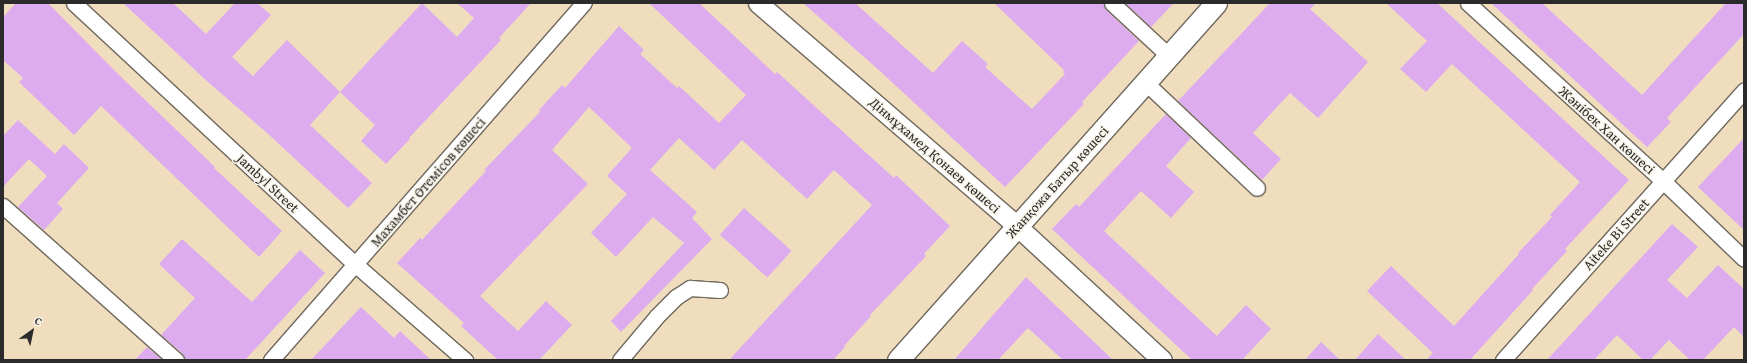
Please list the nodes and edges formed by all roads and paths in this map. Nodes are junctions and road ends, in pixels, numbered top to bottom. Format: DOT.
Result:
graph roads {
  1 [pos="74,3"];
  2 [pos="584,3"];
  3 [pos="758,3"];
  4 [pos="1112,3"];
  5 [pos="1216,3"];
  6 [pos="1468,3"];
  7 [pos="1169,56"];
  8 [pos="1145,82"];
  9 [pos="1744,90"];
  10 [pos="1663,181"];
  11 [pos="1257,188"];
  12 [pos="3,206"];
  13 [pos="1018,227"];
  14 [pos="1744,260"];
  15 [pos="356,265"];
  16 [pos="720,290"];
  17 [pos="176,360"];
  18 [pos="271,360"];
  19 [pos="465,360"];
  20 [pos="620,360"];
  21 [pos="898,360"];
  22 [pos="1162,360"];
  23 [pos="1503,360"];
  1 -- 15 [label="street, Jambyl Street"];
  2 -- 15 [label="street, Махамбет Өтемісов көшесі"];
  3 -- 13 [label="street, Дінмұхамед Қонаев көшесі"];
  4 -- 7 [label="street"];
  5 -- 7 [label="main road, Жанқожа Батыр көшесі"];
  6 -- 10 [label="street, Жәнібек Хан көшесі"];
  7 -- 8 [label="main road, Жанқожа Батыр көшесі"];
  8 -- 11 [label="street"];
  8 -- 13 [label="main road, Жанқожа Батыр көшесі"];
  9 -- 10 [label="street, Aiteke Bi Street"];
  10 -- 14 [label="street, Жәнібек Хан көшесі"];
  10 -- 23 [label="street, Aiteke Bi Street"];
  12 -- 17 [label="street"];
  13 -- 21 [label="main road, Жанқожа Батыр көшесі"];
  13 -- 22 [label="street, Дінмұхамед Қонаев көшесі"];
  15 -- 18 [label="street, Махамбет Өтемісов көшесі"];
  15 -- 19 [label="street, Jambyl Street"];
  16 -- 20 [label="street"];
}
